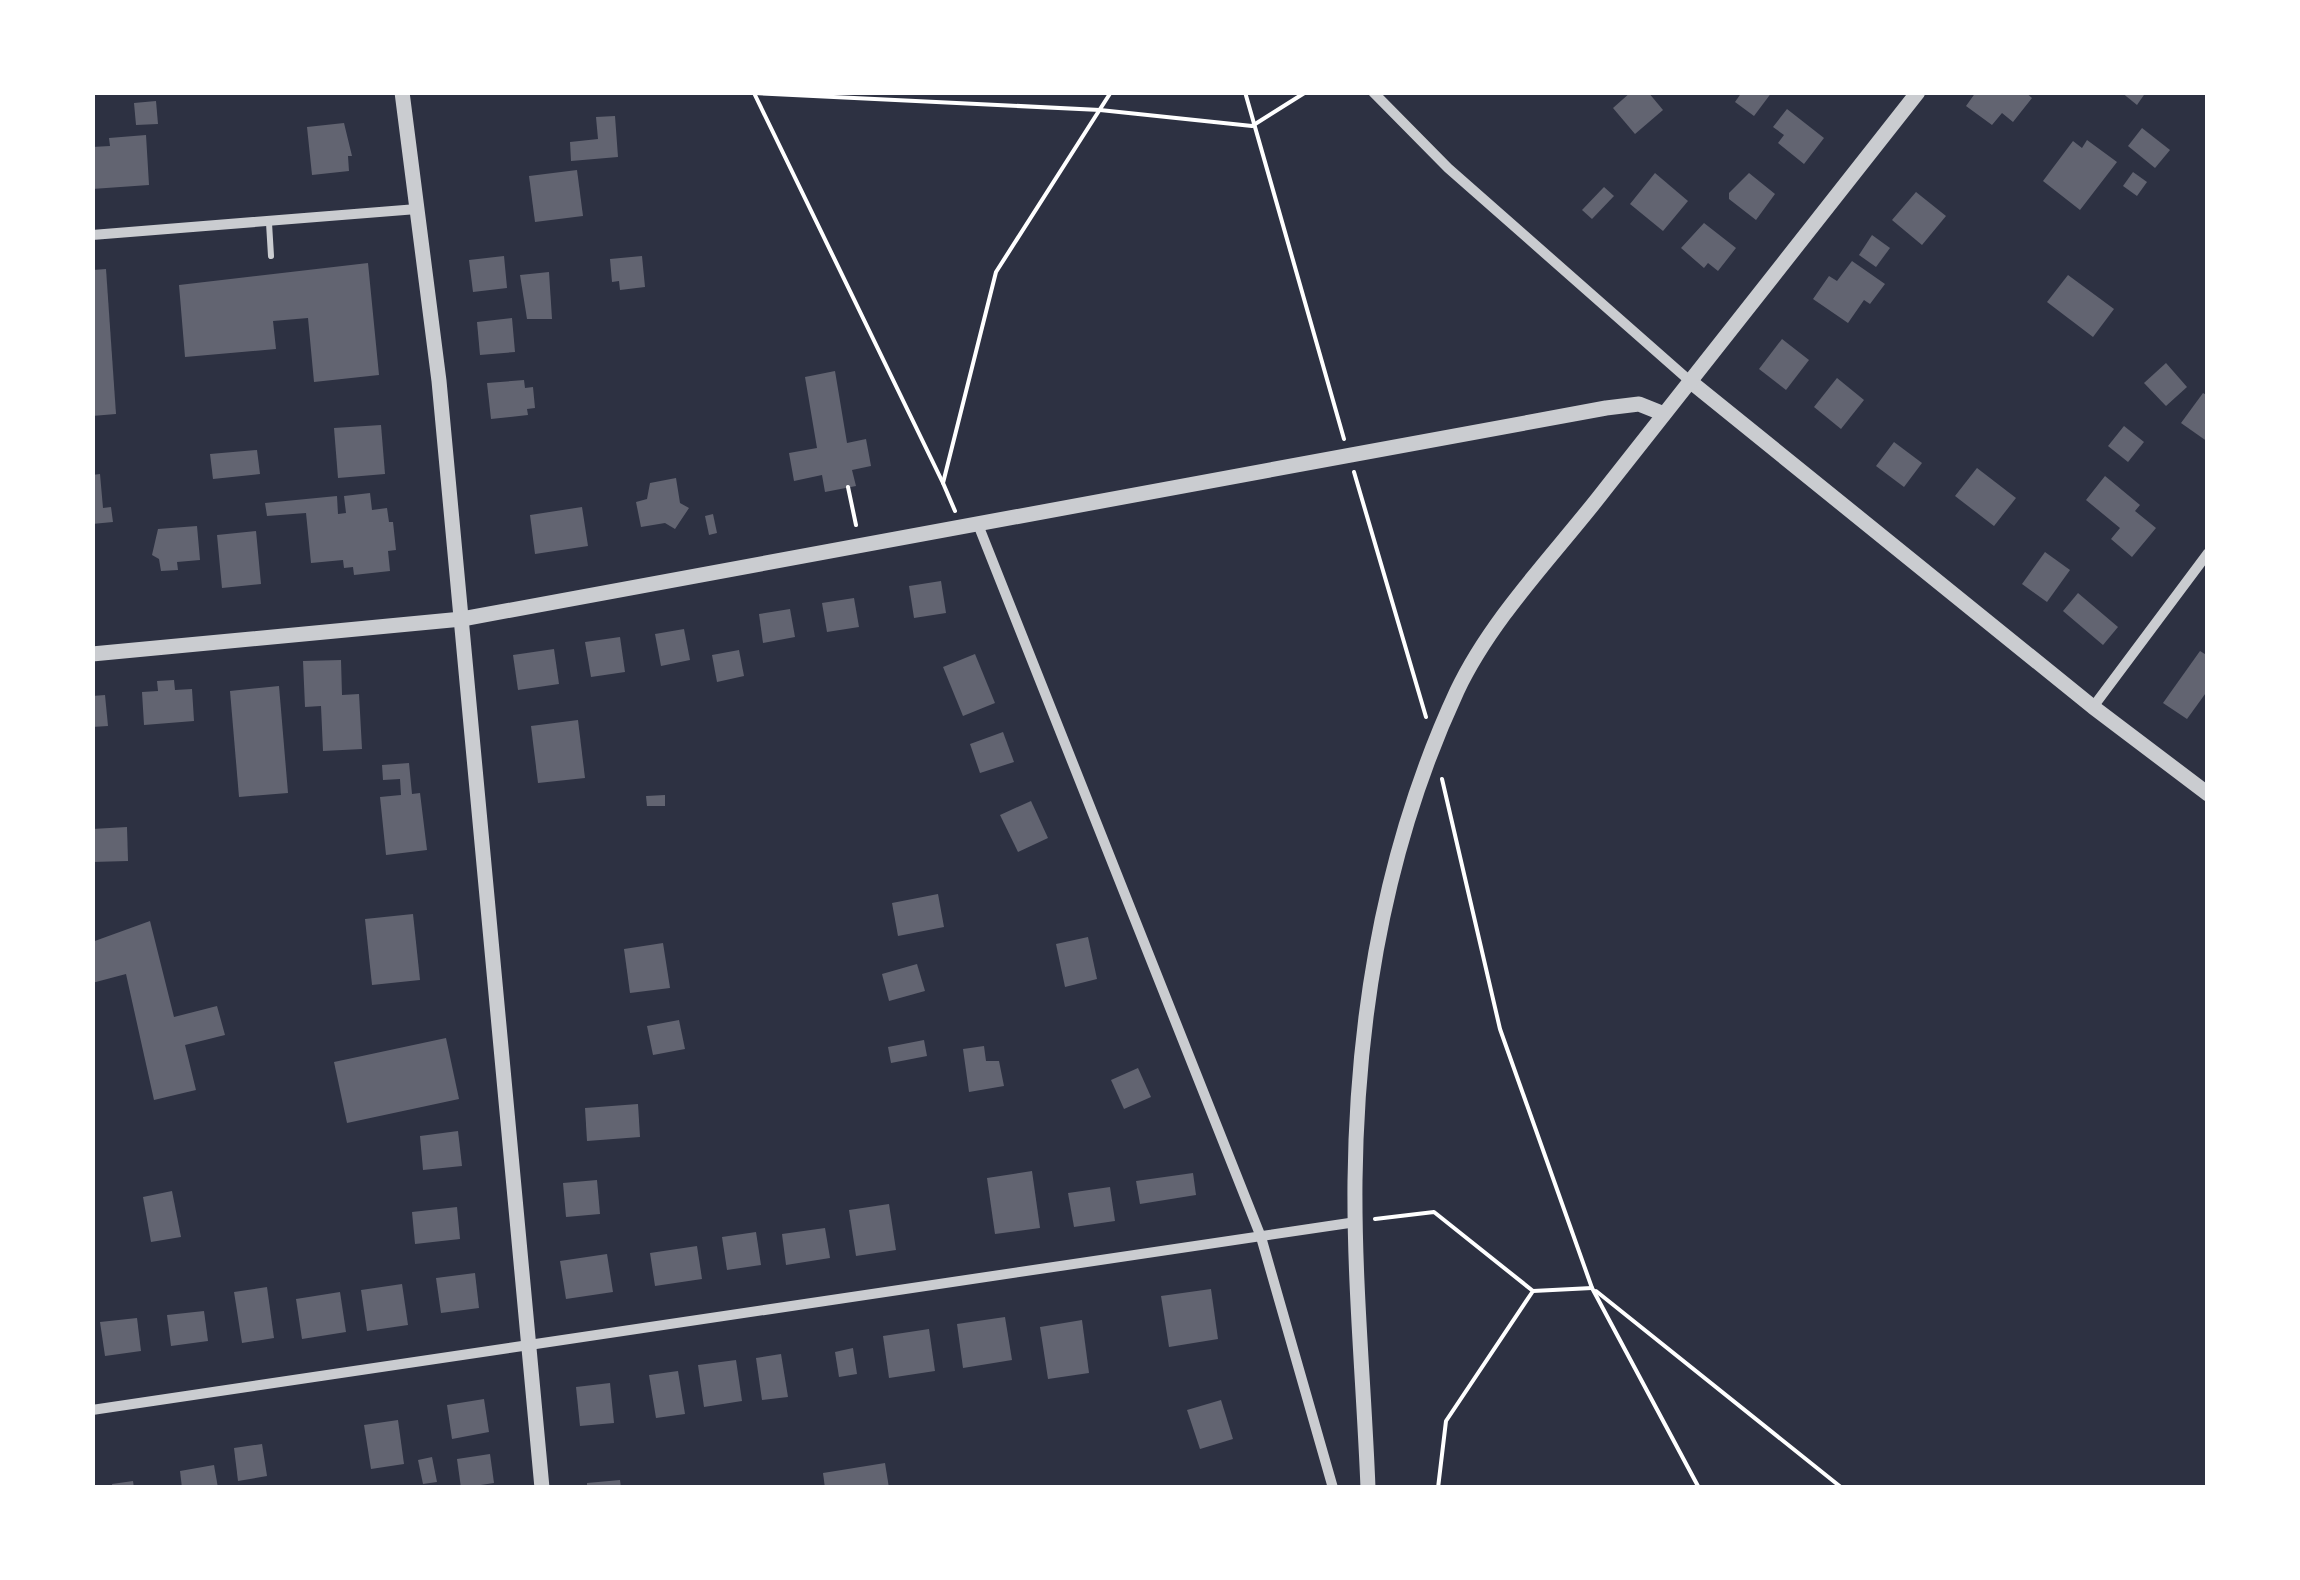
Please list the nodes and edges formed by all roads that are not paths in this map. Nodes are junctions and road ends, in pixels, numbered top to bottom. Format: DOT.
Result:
graph roads {
  1 [pos="402,92"];
  2 [pos="1373,92"];
  3 [pos="1918,92"];
  4 [pos="417,208"];
  5 [pos="269,222"];
  6 [pos="92,235"];
  7 [pos="271,256"];
  8 [pos="1691,382"];
  9 [pos="1664,414"];
  10 [pos="969,523"];
  11 [pos="2208,553"];
  12 [pos="462,619"];
  13 [pos="92,654"];
  14 [pos="2093,707"];
  15 [pos="2208,794"];
  16 [pos="1356,1222"];
  17 [pos="1260,1237"];
  18 [pos="528,1346"];
  19 [pos="92,1410"];
  20 [pos="542,1488"];
  21 [pos="1332,1488"];
  22 [pos="1368,1488"];
  1 -- 4 [label="street"];
  2 -- 8 [label="street"];
  3 -- 8 [label="street"];
  4 -- 5 [label="street"];
  4 -- 12 [label="street"];
  5 -- 6 [label="street"];
  5 -- 7 [label="lane"];
  8 -- 9 [label="street"];
  8 -- 14 [label="street"];
  9 -- 10 [label="street"];
  9 -- 16 [label="street"];
  10 -- 12 [label="street"];
  10 -- 17 [label="street"];
  11 -- 14 [label="street"];
  12 -- 13 [label="street"];
  12 -- 18 [label="street"];
  14 -- 15 [label="street"];
  16 -- 17 [label="street"];
  16 -- 22 [label="street"];
  17 -- 18 [label="street"];
  17 -- 21 [label="street"];
  18 -- 19 [label="street"];
  18 -- 20 [label="street"];
}
